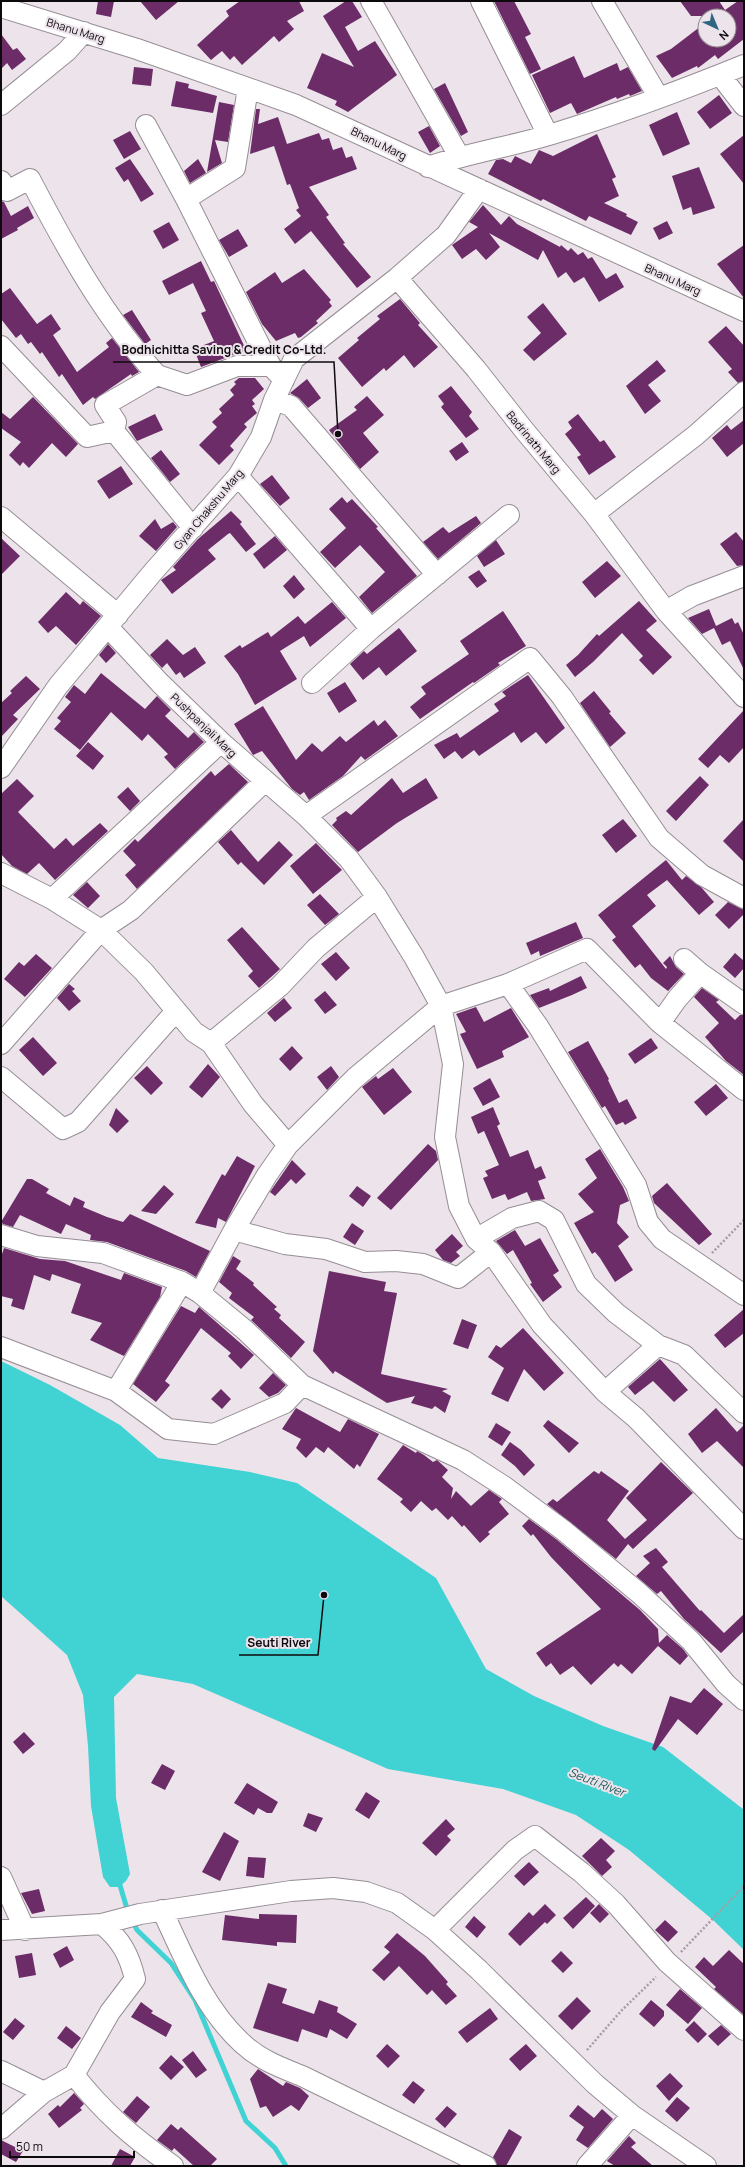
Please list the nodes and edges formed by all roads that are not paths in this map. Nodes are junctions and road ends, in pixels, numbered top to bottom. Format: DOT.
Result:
graph roads {
  1 [pos="371,1"];
  2 [pos="480,1"];
  3 [pos="602,1"];
  4 [pos="1,7"];
  5 [pos="84,32"];
  6 [pos="744,65"];
  7 [pos="720,75"];
  8 [pos="248,88"];
  9 [pos="659,98"];
  10 [pos="1,105"];
  11 [pos="744,106"];
  12 [pos="146,125"];
  13 [pos="548,135"];
  14 [pos="459,156"];
  15 [pos="428,167"];
  16 [pos="1,181"];
  17 [pos="479,189"];
  18 [pos="186,199"];
  19 [pos="397,278"];
  20 [pos="744,311"];
  21 [pos="1,346"];
  22 [pos="277,373"];
  23 [pos="157,374"];
  24 [pos="744,392"];
  25 [pos="274,400"];
  26 [pos="114,431"];
  27 [pos="238,476"];
  28 [pos="594,514"];
  29 [pos="509,515"];
  30 [pos="1,517"];
  31 [pos="193,528"];
  32 [pos="437,575"];
  33 [pos="744,576"];
  34 [pos="666,610"];
  35 [pos="113,621"];
  36 [pos="371,629"];
  37 [pos="312,683"];
  38 [pos="744,698"];
  39 [pos="221,742"];
  40 [pos="1,768"];
  41 [pos="265,781"];
  42 [pos="306,816"];
  43 [pos="1,873"];
  44 [pos="377,898"];
  45 [pos="744,898"];
  46 [pos="52,899"];
  47 [pos="101,930"];
  48 [pos="684,959"];
  49 [pos="700,973"];
  50 [pos="508,984"];
  51 [pos="744,1004"];
  52 [pos="441,1006"];
  53 [pos="176,1011"];
  54 [pos="660,1023"];
  55 [pos="211,1043"];
  56 [pos="1,1044"];
  57 [pos="1,1077"];
  58 [pos="744,1090"];
  59 [pos="288,1145"];
  60 [pos="234,1230"];
  61 [pos="1,1235"];
  62 [pos="476,1239"];
  63 [pos="491,1252"];
  64 [pos="182,1282"];
  65 [pos="200,1293"];
  66 [pos="744,1295"];
  67 [pos="658,1345"];
  68 [pos="1,1347"];
  69 [pos="302,1385"];
  70 [pos="116,1391"];
  71 [pos="605,1392"];
  72 [pos="744,1412"];
  73 [pos="744,1528"];
  74 [pos="744,1700"];
  75 [pos="1,1877"];
  76 [pos="162,1910"];
  77 [pos="111,1921"];
  78 [pos="1,1930"];
  79 [pos="26,1930"];
  80 [pos="435,1930"];
  81 [pos="744,2030"];
  82 [pos="1,2071"];
  83 [pos="74,2075"];
  84 [pos="44,2092"];
  85 [pos="632,2115"];
  86 [pos="1,2129"];
  87 [pos="173,2166"];
  88 [pos="486,2166"];
  89 [pos="587,2166"];
  90 [pos="706,2166"];
  1 -- 14 [label="street"];
  2 -- 13 [label="street"];
  3 -- 9 [label="street"];
  4 -- 5 [label="street, Bhanu Marg"];
  5 -- 8 [label="street, Bhanu Marg"];
  5 -- 10 [label="street"];
  6 -- 7 [label="street"];
  7 -- 9 [label="street"];
  7 -- 11 [label="street"];
  8 -- 15 [label="street, Bhanu Marg"];
  8 -- 18 [label="street"];
  9 -- 13 [label="street"];
  12 -- 18 [label="street"];
  13 -- 14 [label="street"];
  14 -- 15 [label="street"];
  15 -- 17 [label="street, Bhanu Marg"];
  16 -- 23 [label="street"];
  17 -- 19 [label="street, Gyan Chakshu Marg"];
  17 -- 20 [label="street, Bhanu Marg"];
  18 -- 22 [label="street"];
  19 -- 22 [label="street, Gyan Chakshu Marg"];
  19 -- 28 [label="street, Badrinath Marg"];
  21 -- 26 [label="street"];
  22 -- 23 [label="street"];
  22 -- 25 [label="street, Gyan Chakshu Marg"];
  23 -- 26 [label="street"];
  24 -- 28 [label="street"];
  25 -- 27 [label="street, Gyan Chakshu Marg"];
  25 -- 32 [label="street"];
  26 -- 31 [label="street"];
  27 -- 31 [label="street, Gyan Chakshu Marg"];
  27 -- 36 [label="street"];
  28 -- 34 [label="street, Badrinath Marg"];
  29 -- 32 [label="street"];
  30 -- 35 [label="street, Pushpanjali Marg"];
  31 -- 35 [label="street, Gyan Chakshu Marg"];
  32 -- 36 [label="street"];
  33 -- 34 [label="street"];
  34 -- 38 [label="street, Badrinath Marg"];
  35 -- 39 [label="street, Pushpanjali Marg"];
  35 -- 40 [label="street, Gyan Chakshu Marg"];
  36 -- 37 [label="street"];
  39 -- 41 [label="street, Pushpanjali Marg"];
  39 -- 46 [label="street"];
  41 -- 42 [label="street, Pushpanjali Marg"];
  41 -- 47 [label="street"];
  42 -- 44 [label="street, Pushpanjali Marg"];
  42 -- 45 [label="street"];
  43 -- 46 [label="street"];
  44 -- 52 [label="street, Pushpanjali Marg"];
  44 -- 55 [label="street"];
  46 -- 47 [label="street"];
  47 -- 53 [label="street"];
  47 -- 56 [label="street"];
  48 -- 49 [label="street"];
  49 -- 51 [label="street"];
  49 -- 54 [label="street"];
  50 -- 52 [label="street"];
  50 -- 54 [label="street"];
  50 -- 66 [label="street"];
  52 -- 59 [label="street"];
  52 -- 62 [label="street, Pushpanjali Marg"];
  53 -- 55 [label="street"];
  53 -- 57 [label="street"];
  54 -- 58 [label="street"];
  55 -- 59 [label="street"];
  59 -- 60 [label="street"];
  60 -- 63 [label="street"];
  60 -- 65 [label="street"];
  61 -- 64 [label="street"];
  62 -- 63 [label="street"];
  62 -- 67 [label="street"];
  63 -- 71 [label="street"];
  64 -- 65 [label="street"];
  64 -- 70 [label="street"];
  65 -- 69 [label="street"];
  67 -- 71 [label="street"];
  67 -- 72 [label="street"];
  68 -- 70 [label="street"];
  69 -- 70 [label="street"];
  69 -- 74 [label="street"];
  71 -- 73 [label="street"];
  75 -- 79 [label="street"];
  76 -- 77 [label="street"];
  76 -- 80 [label="street"];
  76 -- 88 [label="street"];
  77 -- 79 [label="street"];
  77 -- 83 [label="street"];
  78 -- 79 [label="street"];
  80 -- 81 [label="street"];
  80 -- 85 [label="street"];
  82 -- 84 [label="street"];
  83 -- 84 [label="street"];
  83 -- 87 [label="street"];
  84 -- 86 [label="street"];
  85 -- 89 [label="street"];
  85 -- 90 [label="street"];
}
